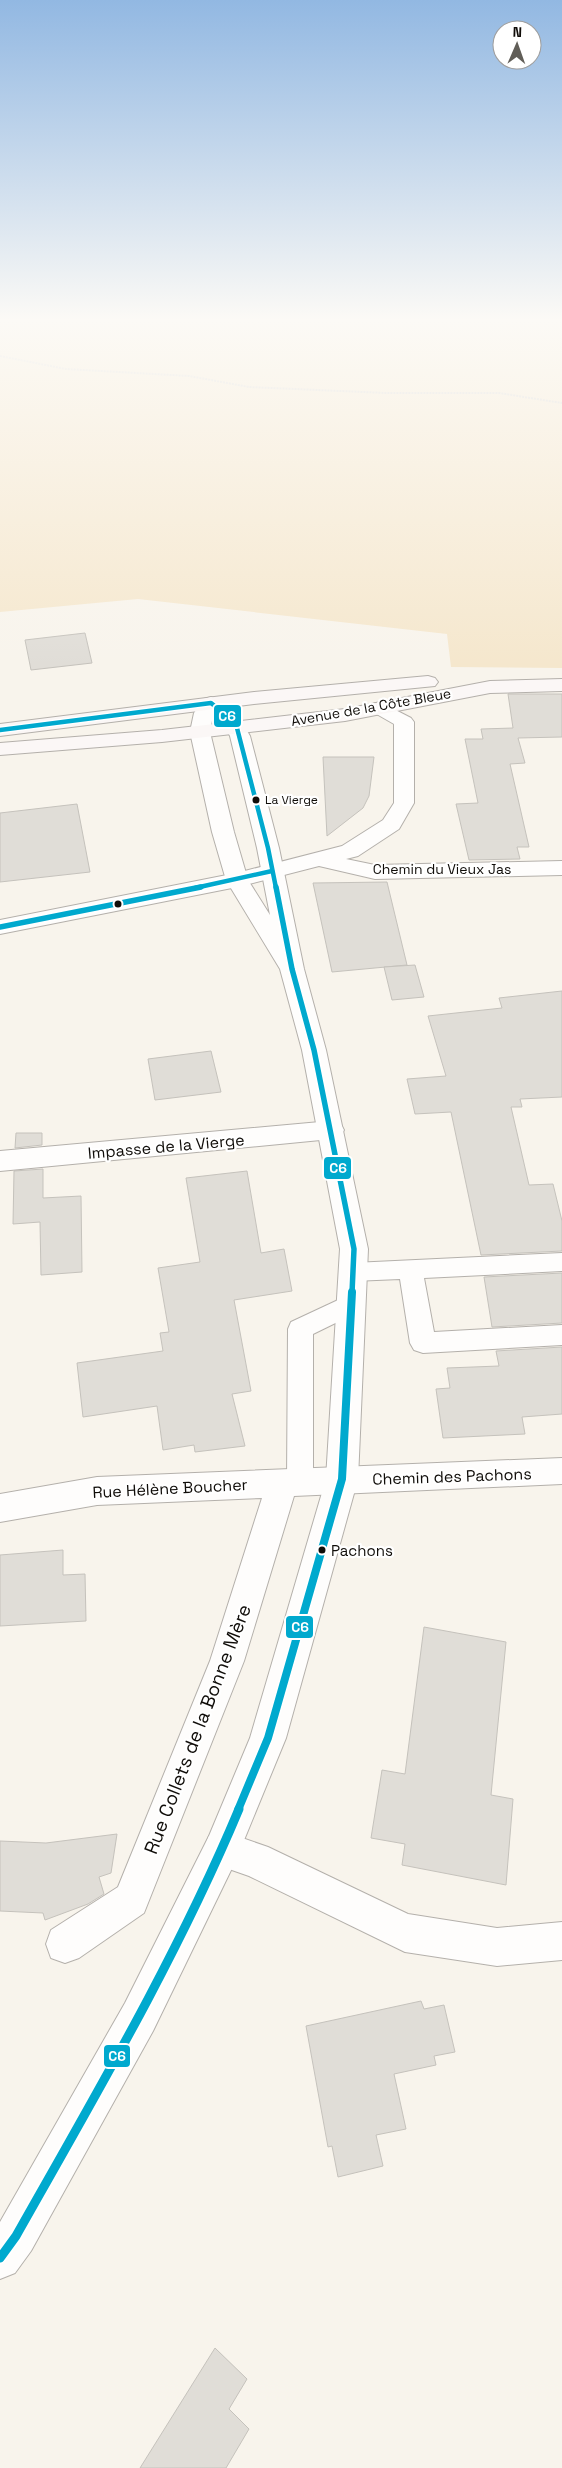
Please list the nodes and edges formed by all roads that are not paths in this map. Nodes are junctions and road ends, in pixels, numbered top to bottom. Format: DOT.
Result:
graph roads {
  1 [pos="562,676"];
  2 [pos="562,685"];
  3 [pos="211,703"];
  4 [pos="380,708"];
  5 [pos="237,728"];
  6 [pos="0,730"];
  7 [pos="200,732"];
  8 [pos="0,750"];
  9 [pos="323,860"];
  10 [pos="562,868"];
  11 [pos="272,871"];
  12 [pos="237,880"];
  13 [pos="0,927"];
  14 [pos="292,969"];
  15 [pos="332,1130"];
  16 [pos="0,1161"];
  17 [pos="562,1262"];
  18 [pos="411,1270"];
  19 [pos="353,1272"];
  20 [pos="351,1304"];
  21 [pos="562,1335"];
  22 [pos="562,1471"];
  23 [pos="342,1479"];
  24 [pos="292,1481"];
  25 [pos="0,1508"];
  26 [pos="222,1849"];
  27 [pos="562,1941"];
  28 [pos="66,1944"];
  29 [pos="0,2258"];
  1 -- 3 [label="main road, Avenue de la Côte Bleue"];
  2 -- 4 [label="main road, Avenue de la Côte Bleue"];
  3 -- 5 [label="street"];
  3 -- 6 [label="main road, Avenue de la Côte Bleue"];
  3 -- 7 [label="street"];
  4 -- 5 [label="main road, Avenue de la Côte Bleue"];
  4 -- 9 [label="street"];
  5 -- 7 [label="main road, Avenue de la Côte Bleue"];
  5 -- 11 [label="street"];
  7 -- 8 [label="main road, Avenue de la Côte Bleue"];
  7 -- 12 [label="street"];
  9 -- 10 [label="street, Chemin du Vieux Jas"];
  9 -- 11 [label="street"];
  11 -- 12 [label="street"];
  11 -- 14 [label="street"];
  12 -- 13 [label="street"];
  12 -- 14 [label="street"];
  14 -- 15 [label="street"];
  15 -- 16 [label="street, Impasse de la Vierge"];
  15 -- 19 [label="street"];
  17 -- 18 [label="lane"];
  18 -- 19 [label="lane"];
  18 -- 21 [label="lane"];
  19 -- 20 [label="street"];
  20 -- 23 [label="street"];
  20 -- 24 [label="lane"];
  22 -- 23 [label="street, Chemin des Pachons"];
  23 -- 24 [label="street, Rue Hélène Boucher"];
  23 -- 26 [label="street"];
  24 -- 25 [label="street, Rue Hélène Boucher"];
  24 -- 28 [label="street, Rue Collets de la Bonne Mère"];
  26 -- 27 [label="street"];
  26 -- 29 [label="street"];
}
